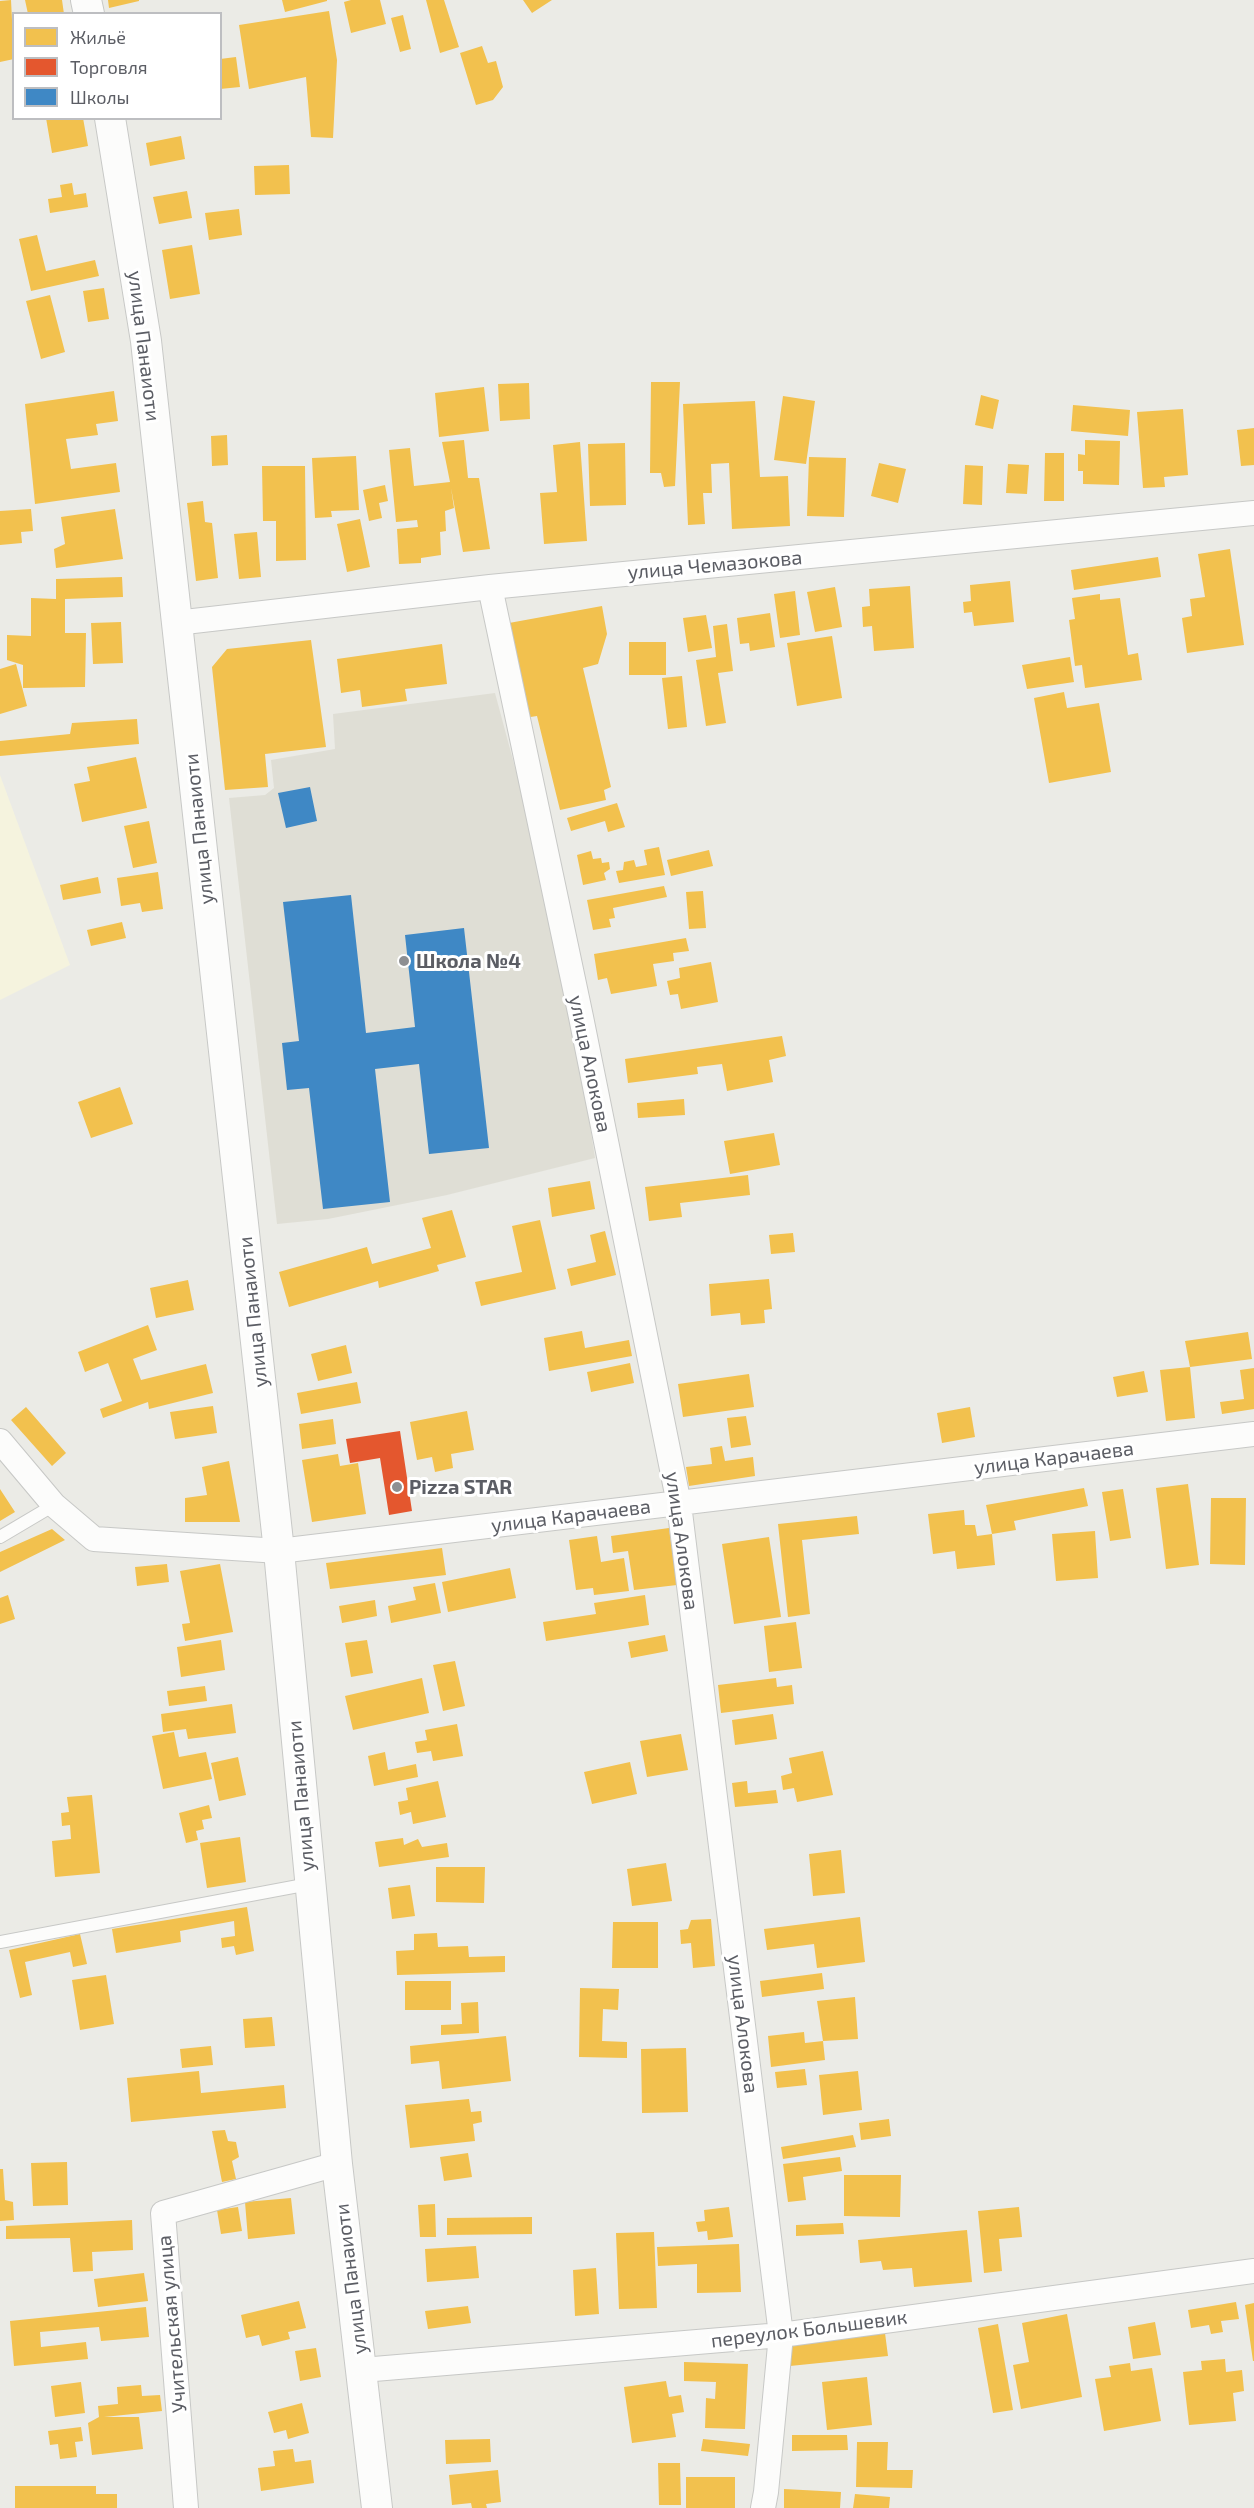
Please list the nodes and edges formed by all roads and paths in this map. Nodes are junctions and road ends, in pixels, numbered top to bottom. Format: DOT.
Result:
graph roads {
  1 [pos="110,120"];
  2 [pos="1254,513"];
  3 [pos="490,587"];
  4 [pos="176,623"];
  5 [pos="1254,1434"];
  6 [pos="0,1441"];
  7 [pos="679,1503"];
  8 [pos="54,1504"];
  9 [pos="0,1537"];
  10 [pos="279,1551"];
  11 [pos="309,1884"];
  12 [pos="0,1942"];
  13 [pos="337,2164"];
  14 [pos="1254,2271"];
  15 [pos="781,2335"];
  16 [pos="362,2370"];
  17 [pos="186,2508"];
  18 [pos="377,2508"];
  19 [pos="763,2508"];
  1 -- 4 [label="street, улица Панаиоти"];
  2 -- 3 [label="street, улица Чемазокова"];
  3 -- 4 [label="street, улица Чемазокова"];
  3 -- 7 [label="street, улица Алокова"];
  4 -- 10 [label="street, улица Панаиоти"];
  5 -- 7 [label="street, улица Карачаева"];
  6 -- 8 [label="street, улица Карачаева"];
  7 -- 10 [label="street, улица Карачаева"];
  7 -- 15 [label="street, улица Алокова"];
  8 -- 9 [label="lane"];
  8 -- 10 [label="street, улица Карачаева"];
  10 -- 11 [label="street, улица Панаиоти"];
  11 -- 12 [label="lane"];
  11 -- 13 [label="street, улица Панаиоти"];
  13 -- 16 [label="street, улица Панаиоти"];
  13 -- 17 [label="street, Учительская улица"];
  14 -- 15 [label="street, переулок Большевик"];
  15 -- 16 [label="street, переулок Большевик"];
  15 -- 19 [label="street, улица Алокова"];
  16 -- 18 [label="street, улица Панаиоти"];
}
